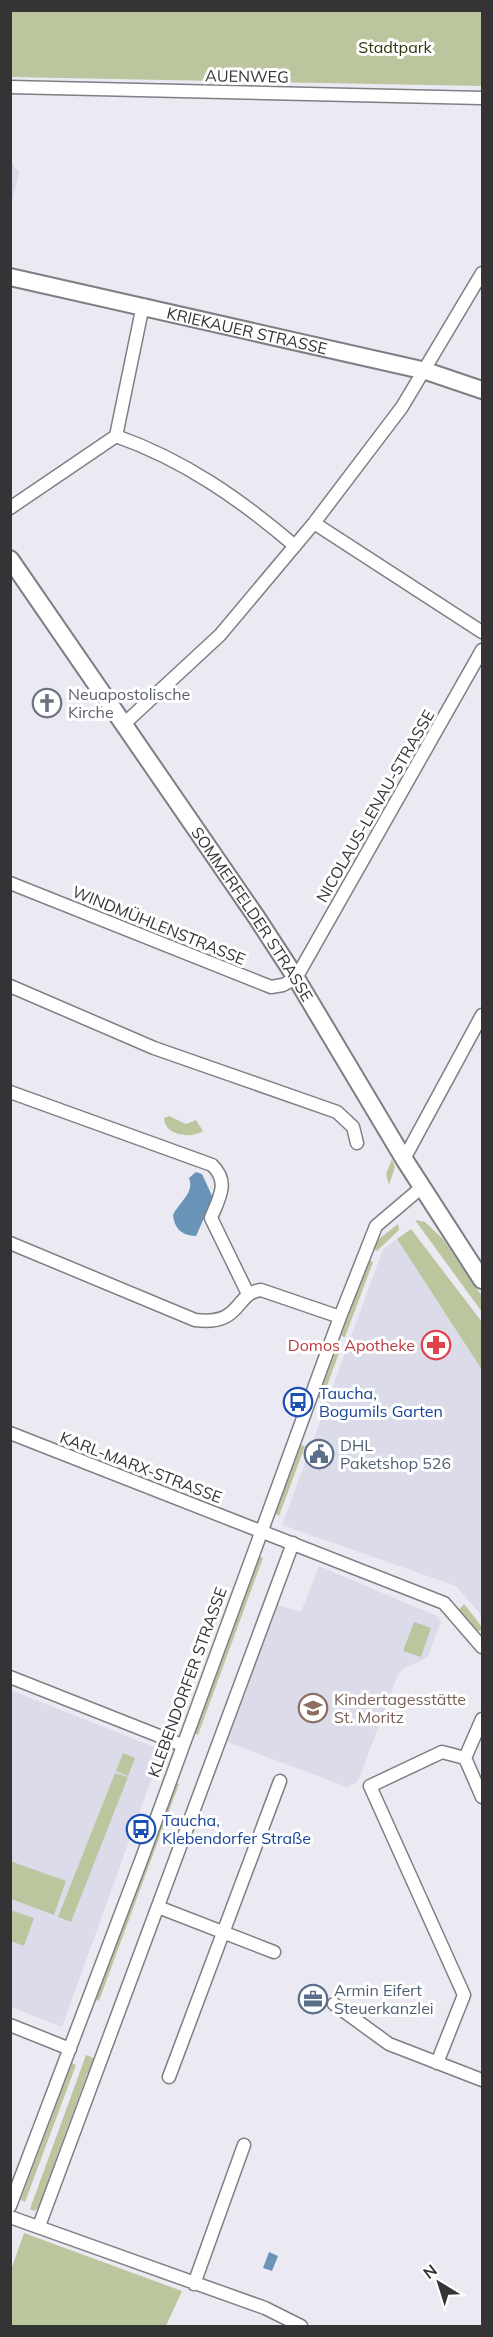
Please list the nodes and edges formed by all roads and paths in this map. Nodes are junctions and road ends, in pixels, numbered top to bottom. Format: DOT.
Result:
graph roads {
  1 [pos="10,87"];
  2 [pos="483,98"];
  3 [pos="483,273"];
  4 [pos="10,276"];
  5 [pos="143,305"];
  6 [pos="426,371"];
  7 [pos="483,390"];
  8 [pos="116,436"];
  9 [pos="10,508"];
  10 [pos="314,523"];
  11 [pos="296,546"];
  12 [pos="10,559"];
  13 [pos="483,632"];
  14 [pos="483,650"];
  15 [pos="125,723"];
  16 [pos="10,883"];
  17 [pos="296,978"];
  18 [pos="10,986"];
  19 [pos="483,1015"];
  20 [pos="10,1092"];
  21 [pos="357,1143"];
  22 [pos="404,1160"];
  23 [pos="422,1187"];
  24 [pos="10,1243"];
  25 [pos="483,1280"];
  26 [pos="248,1294"];
  27 [pos="340,1317"];
  28 [pos="10,1433"];
  29 [pos="260,1530"];
  30 [pos="293,1543"];
  31 [pos="483,1647"];
  32 [pos="10,1677"];
  33 [pos="483,1719"];
  34 [pos="182,1745"];
  35 [pos="465,1758"];
  36 [pos="280,1781"];
  37 [pos="483,1797"];
  38 [pos="158,1907"];
  39 [pos="222,1932"];
  40 [pos="274,1952"];
  41 [pos="334,2004"];
  42 [pos="10,2025"];
  43 [pos="70,2049"];
  44 [pos="437,2063"];
  45 [pos="169,2077"];
  46 [pos="483,2080"];
  47 [pos="244,2145"];
  48 [pos="10,2206"];
  49 [pos="10,2217"];
  50 [pos="39,2226"];
  51 [pos="194,2284"];
  52 [pos="301,2326"];
  1 -- 2 [label="street, AUENWEG"];
  3 -- 6 [label="street"];
  4 -- 5 [label="main road, KRIEKAUER STRASSE"];
  5 -- 6 [label="main road, KRIEKAUER STRASSE"];
  5 -- 8 [label="street"];
  6 -- 7 [label="main road, KRIEKAUER STRASSE"];
  6 -- 10 [label="street"];
  8 -- 9 [label="street"];
  8 -- 11 [label="street"];
  10 -- 11 [label="street"];
  10 -- 13 [label="street"];
  11 -- 15 [label="street"];
  12 -- 15 [label="main road, SOMMERFELDER STRASSE"];
  14 -- 17 [label="street, NICOLAUS-LENAU-STRASSE"];
  15 -- 17 [label="main road, SOMMERFELDER STRASSE"];
  16 -- 17 [label="street, WINDMÜHLENSTRASSE"];
  17 -- 22 [label="main road, SOMMERFELDER STRASSE"];
  18 -- 21 [label="street"];
  19 -- 22 [label="street"];
  20 -- 26 [label="street"];
  22 -- 23 [label="main road, SOMMERFELDER STRASSE"];
  23 -- 25 [label="main road, SOMMERFELDER STRASSE"];
  23 -- 27 [label="street, KLEBENDORFER STRASSE"];
  24 -- 26 [label="street"];
  26 -- 27 [label="street"];
  27 -- 29 [label="street, KLEBENDORFER STRASSE"];
  28 -- 29 [label="street, KARL-MARX-STRASSE"];
  29 -- 30 [label="street, KARL-MARX-STRASSE"];
  29 -- 34 [label="street, KLEBENDORFER STRASSE"];
  30 -- 31 [label="street, KARL-MARX-STRASSE"];
  30 -- 38 [label="street"];
  32 -- 34 [label="street"];
  33 -- 35 [label="street"];
  34 -- 43 [label="street, KLEBENDORFER STRASSE"];
  35 -- 37 [label="street"];
  35 -- 44 [label="street"];
  36 -- 39 [label="street"];
  38 -- 39 [label="street"];
  38 -- 50 [label="street"];
  39 -- 40 [label="street"];
  39 -- 45 [label="street"];
  41 -- 44 [label="street"];
  42 -- 43 [label="street"];
  43 -- 48 [label="street, KLEBENDORFER STRASSE"];
  44 -- 46 [label="street"];
  47 -- 51 [label="street"];
  49 -- 50 [label="street"];
  50 -- 51 [label="street"];
  51 -- 52 [label="street"];
}
